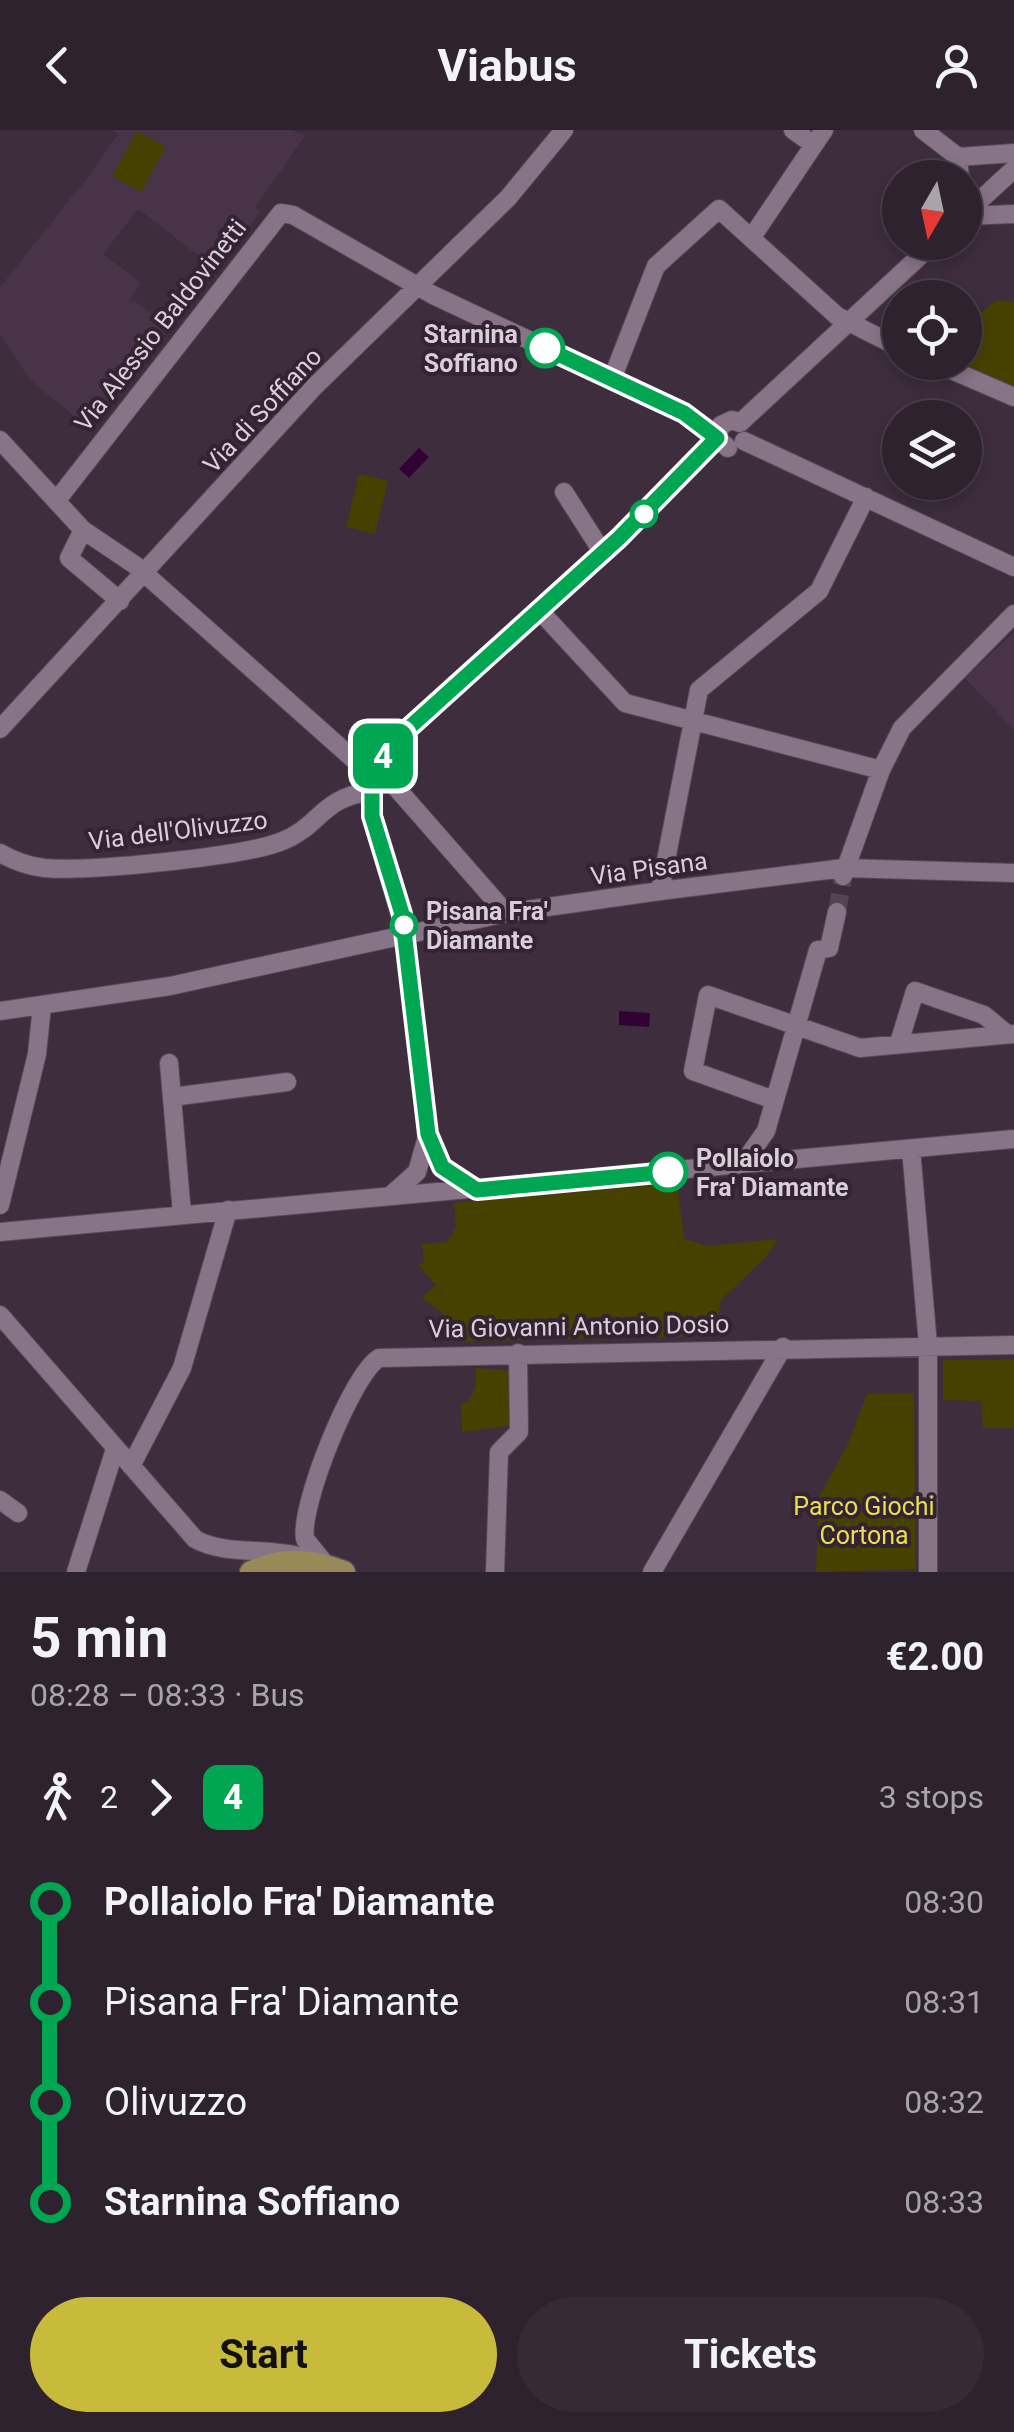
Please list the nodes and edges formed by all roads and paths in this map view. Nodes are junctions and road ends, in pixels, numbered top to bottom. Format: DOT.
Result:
graph roads {
  1 [pos="564,130"];
  2 [pos="793,130"];
  3 [pos="923,130"];
  4 [pos="819,137"];
  5 [pos="1014,152"];
  6 [pos="958,156"];
  7 [pos="958,160"];
  8 [pos="1014,169"];
  9 [pos="982,199"];
  10 [pos="1014,214"];
  11 [pos="982,215"];
  12 [pos="752,237"];
  13 [pos="916,260"];
  14 [pos="419,288"];
  15 [pos="849,324"];
  16 [pos="882,340"];
  17 [pos="612,379"];
  18 [pos="975,380"];
  19 [pos="1014,397"];
  20 [pos="686,414"];
  21 [pos="729,434"];
  22 [pos="0,440"];
  23 [pos="698,457"];
  24 [pos="564,492"];
  25 [pos="661,497"];
  26 [pos="866,497"];
  27 [pos="57,500"];
  28 [pos="83,530"];
  29 [pos="603,553"];
  30 [pos="1014,567"];
  31 [pos="145,576"];
  32 [pos="120,601"];
  33 [pos="540,610"];
  34 [pos="1014,614"];
  35 [pos="691,721"];
  36 [pos="0,729"];
  37 [pos="881,770"];
  38 [pos="374,782"];
  39 [pos="0,854"];
  40 [pos="844,873"];
  41 [pos="1014,873"];
  42 [pos="660,891"];
  43 [pos="837,912"];
  44 [pos="506,913"];
  45 [pos="405,933"];
  46 [pos="42,1006"];
  47 [pos="0,1011"];
  48 [pos="795,1024"];
  49 [pos="1011,1034"];
  50 [pos="899,1043"];
  51 [pos="169,1064"];
  52 [pos="287,1082"];
  53 [pos="172,1097"];
  54 [pos="771,1099"];
  55 [pos="766,1132"];
  56 [pos="428,1134"];
  57 [pos="1014,1140"];
  58 [pos="911,1149"];
  59 [pos="787,1160"];
  60 [pos="742,1165"];
  61 [pos="477,1190"];
  62 [pos="385,1199"];
  63 [pos="0,1205"];
  64 [pos="228,1210"];
  65 [pos="182,1214"];
  66 [pos="0,1232"];
  67 [pos="0,1315"];
  68 [pos="1014,1344"];
  69 [pos="928,1345"];
  70 [pos="783,1347"];
  71 [pos="518,1353"];
  72 [pos="114,1449"];
  73 [pos="131,1466"];
  74 [pos="0,1500"];
  75 [pos="18,1513"];
  76 [pos="334,1568"];
  77 [pos="76,1572"];
  78 [pos="251,1572"];
  79 [pos="495,1572"];
  80 [pos="652,1572"];
  81 [pos="928,1572"];
  1 -- 14 [label="street, Via di Soffiano"];
  2 -- 4 [label="street"];
  3 -- 6 [label="street"];
  4 -- 12 [label="street"];
  5 -- 6 [label="street"];
  6 -- 7 [label="street"];
  8 -- 9 [label="street"];
  10 -- 11 [label="street"];
  12 -- 15 [label="street"];
  12 -- 17 [label="street"];
  13 -- 15 [label="street"];
  14 -- 17 [label="street"];
  14 -- 27 [label="street, Via Alessio Baldovinetti"];
  14 -- 31 [label="street, Via di Soffiano"];
  15 -- 16 [label="street"];
  15 -- 21 [label="street"];
  17 -- 20 [label="street"];
  18 -- 19 [label="street"];
  20 -- 21 [label="street"];
  20 -- 23 [label="street"];
  21 -- 23 [label="street"];
  21 -- 25 [label="street"];
  21 -- 26 [label="street"];
  22 -- 27 [label="street"];
  23 -- 25 [label="street"];
  24 -- 29 [label="street"];
  25 -- 29 [label="street"];
  26 -- 30 [label="street"];
  26 -- 35 [label="street"];
  27 -- 28 [label="street"];
  28 -- 31 [label="street"];
  28 -- 32 [label="street"];
  29 -- 33 [label="street"];
  31 -- 32 [label="street, Via di Soffiano"];
  31 -- 38 [label="street"];
  32 -- 36 [label="street, Via di Soffiano"];
  33 -- 35 [label="street"];
  33 -- 38 [label="street"];
  34 -- 37 [label="street"];
  35 -- 37 [label="street"];
  35 -- 42 [label="street"];
  37 -- 40 [label="street"];
  38 -- 39 [label="street, Via dell'Olivuzzo"];
  38 -- 44 [label="street"];
  38 -- 45 [label="street"];
  40 -- 41 [label="street, Via Pisana"];
  40 -- 42 [label="street, Via Pisana"];
  42 -- 44 [label="street, Via Pisana"];
  43 -- 48 [label="street"];
  44 -- 45 [label="street, Via Pisana"];
  45 -- 46 [label="street, Via Pisana"];
  45 -- 56 [label="street"];
  46 -- 47 [label="street, Via Pisana"];
  46 -- 63 [label="street"];
  48 -- 50 [label="street"];
  48 -- 54 [label="street"];
  48 -- 54 [label="street"];
  49 -- 50 [label="street"];
  49 -- 50 [label="street"];
  51 -- 53 [label="street"];
  52 -- 53 [label="street"];
  53 -- 65 [label="street"];
  54 -- 55 [label="street"];
  55 -- 59 [label="street"];
  55 -- 60 [label="street"];
  56 -- 61 [label="street"];
  56 -- 62 [label="street"];
  57 -- 58 [label="street"];
  58 -- 59 [label="street"];
  58 -- 69 [label="street"];
  59 -- 60 [label="street"];
  60 -- 61 [label="street"];
  61 -- 62 [label="street"];
  62 -- 64 [label="street"];
  64 -- 65 [label="street"];
  64 -- 73 [label="street"];
  65 -- 66 [label="street"];
  67 -- 72 [label="street"];
  68 -- 69 [label="street, Via Giovanni Antonio Dosio"];
  69 -- 70 [label="street, Via Giovanni Antonio Dosio"];
  69 -- 81 [label="street"];
  70 -- 71 [label="street, Via Giovanni Antonio Dosio"];
  70 -- 80 [label="street"];
  71 -- 76 [label="street, Via Giovanni Antonio Dosio"];
  71 -- 79 [label="street"];
  72 -- 73 [label="street"];
  72 -- 77 [label="street"];
  73 -- 76 [label="street"];
  74 -- 75 [label="street"];
  76 -- 78 [label="main road"];
}
